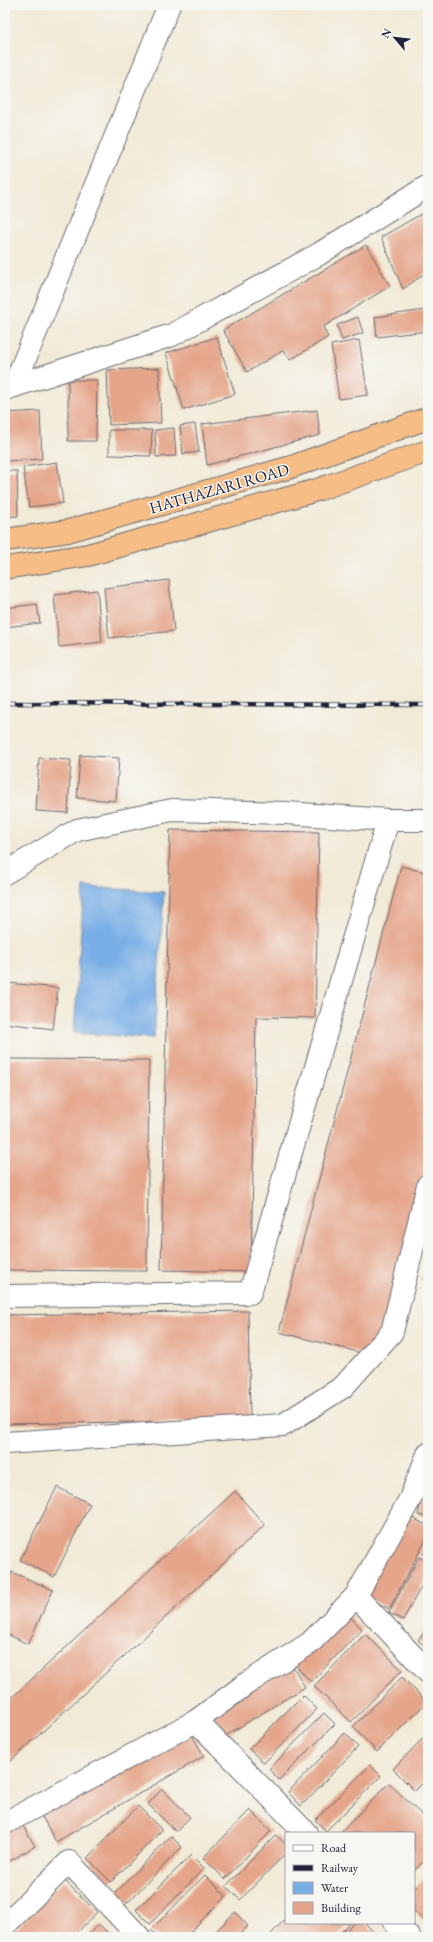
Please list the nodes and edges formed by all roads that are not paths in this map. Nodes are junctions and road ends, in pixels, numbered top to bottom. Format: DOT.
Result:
graph roads {
  1 [pos="169,5"];
  2 [pos="428,186"];
  3 [pos="9,388"];
  4 [pos="428,418"];
  5 [pos="428,451"];
  6 [pos="5,540"];
  7 [pos="5,568"];
  8 [pos="388,820"];
  9 [pos="428,820"];
  10 [pos="5,873"];
  11 [pos="428,1185"];
  12 [pos="5,1296"];
  13 [pos="5,1443"];
  14 [pos="428,1454"];
  15 [pos="356,1596"];
  16 [pos="428,1672"];
  17 [pos="196,1721"];
  18 [pos="5,1824"];
  19 [pos="305,1832"];
  20 [pos="396,1924"];
  21 [pos="5,1925"];
  22 [pos="139,1937"];
  23 [pos="409,1937"];
  1 -- 3 [label="street"];
  2 -- 3 [label="street"];
  4 -- 6 [label="highway, HATHAZARI ROAD"];
  5 -- 7 [label="highway, HATHAZARI ROAD"];
  8 -- 9 [label="street"];
  8 -- 10 [label="street"];
  8 -- 12 [label="street"];
  11 -- 13 [label="street"];
  14 -- 15 [label="street"];
  15 -- 16 [label="street"];
  15 -- 17 [label="street"];
  17 -- 18 [label="street"];
  17 -- 19 [label="street"];
  20 -- 23 [label="street"];
  21 -- 22 [label="street"];
}
